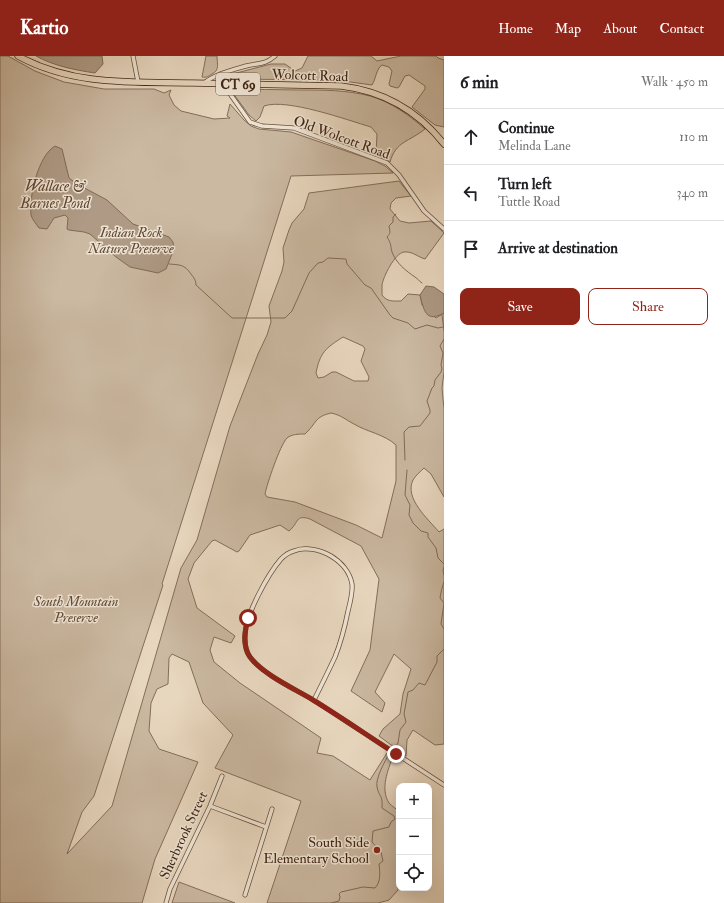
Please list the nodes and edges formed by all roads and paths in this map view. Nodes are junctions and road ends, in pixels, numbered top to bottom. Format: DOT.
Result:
graph roads {
  1 [pos="18,56"];
  2 [pos="133,56"];
  3 [pos="275,56"];
  4 [pos="138,82"];
  5 [pos="203,84"];
  6 [pos="223,84"];
  7 [pos="444,144"];
  8 [pos="444,229"];
  9 [pos="314,700"];
  10 [pos="222,776"];
  11 [pos="444,785"];
  12 [pos="210,806"];
  13 [pos="272,809"];
  14 [pos="266,826"];
  15 [pos="245,895"];
  16 [pos="166,903"];
  1 -- 4 [label="main road, Wolcott Road / CT 69"];
  2 -- 4 [label="street"];
  3 -- 5 [label="street"];
  4 -- 5 [label="main road, Wolcott Road / CT 69"];
  5 -- 6 [label="main road, Wolcott Road / CT 69"];
  6 -- 7 [label="main road, Wolcott Road / CT 69"];
  6 -- 8 [label="street, Old Wolcott Road"];
  9 -- 9 [label="street"];
  9 -- 11 [label="street"];
  10 -- 12 [label="street, Sherbrook Street"];
  12 -- 14 [label="street"];
  12 -- 16 [label="street, Sherbrook Street"];
  13 -- 14 [label="street"];
  14 -- 15 [label="street"];
}
